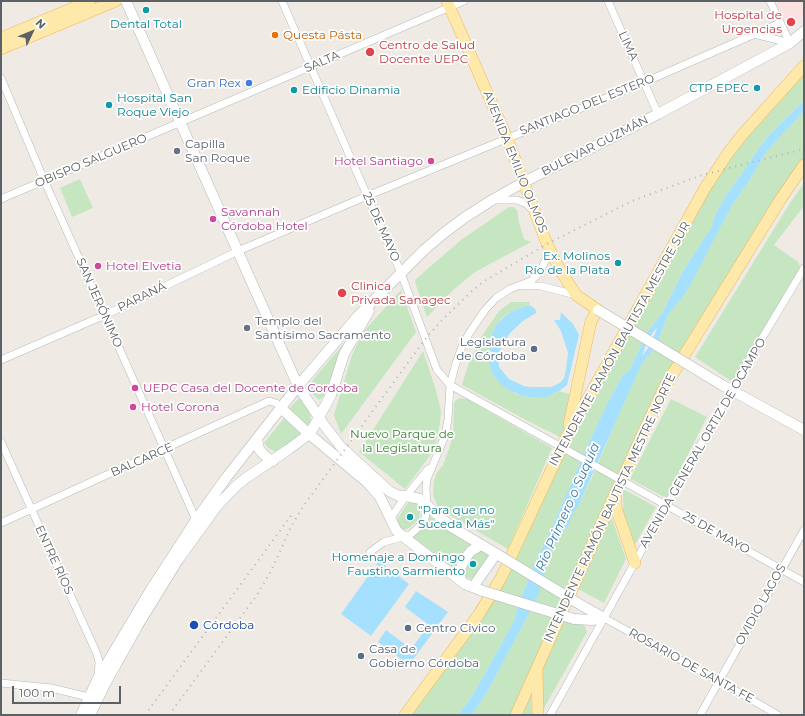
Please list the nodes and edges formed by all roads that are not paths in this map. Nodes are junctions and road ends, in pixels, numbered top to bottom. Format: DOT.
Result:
graph roads {
  1 [pos="90,1"];
  2 [pos="116,1"];
  3 [pos="126,1"];
  4 [pos="282,1"];
  5 [pos="464,1"];
  6 [pos="608,1"];
  7 [pos="770,1"];
  8 [pos="448,4"];
  9 [pos="780,23"];
  10 [pos="804,31"];
  11 [pos="754,34"];
  12 [pos="1,38"];
  13 [pos="790,43"];
  14 [pos="1,49"];
  15 [pos="311,66"];
  16 [pos="804,66"];
  17 [pos="1,78"];
  18 [pos="645,82"];
  19 [pos="658,114"];
  20 [pos="180,123"];
  21 [pos="507,138"];
  22 [pos="804,165"];
  23 [pos="44,180"];
  24 [pos="524,182"];
  25 [pos="367,196"];
  26 [pos="1,199"];
  27 [pos="492,200"];
  28 [pos="536,214"];
  29 [pos="547,244"];
  30 [pos="238,251"];
  31 [pos="804,270"];
  32 [pos="401,274"];
  33 [pos="510,289"];
  34 [pos="380,295"];
  35 [pos="576,295"];
  36 [pos="598,310"];
  37 [pos="105,316"];
  38 [pos="1,360"];
  39 [pos="450,385"];
  40 [pos="298,386"];
  41 [pos="727,391"];
  42 [pos="281,408"];
  43 [pos="320,418"];
  44 [pos="804,430"];
  45 [pos="309,434"];
  46 [pos="566,438"];
  47 [pos="256,439"];
  48 [pos="1,442"];
  49 [pos="165,449"];
  50 [pos="327,449"];
  51 [pos="290,450"];
  52 [pos="273,461"];
  53 [pos="435,461"];
  54 [pos="616,491"];
  55 [pos="406,496"];
  56 [pos="426,503"];
  57 [pos="667,506"];
  58 [pos="31,510"];
  59 [pos="390,519"];
  60 [pos="1,524"];
  61 [pos="198,524"];
  62 [pos="804,530"];
  63 [pos="405,537"];
  64 [pos="481,545"];
  65 [pos="370,552"];
  66 [pos="498,555"];
  67 [pos="635,563"];
  68 [pos="782,569"];
  69 [pos="460,580"];
  70 [pos="804,582"];
  71 [pos="478,589"];
  72 [pos="604,618"];
  73 [pos="537,667"];
  74 [pos="97,680"];
  75 [pos="719,681"];
  76 [pos="1,683"];
  77 [pos="93,698"];
  78 [pos="81,715"];
  79 [pos="90,715"];
  80 [pos="404,715"];
  81 [pos="516,715"];
  82 [pos="538,715"];
  83 [pos="550,715"];
  84 [pos="700,715"];
  85 [pos="778,715"];
  1 -- 12 [label="main road"];
  2 -- 14 [label="main road"];
  3 -- 20 [label="main road, ROSARIO DE SANTA FE"];
  4 -- 15 [label="street, 25 DE MAYO"];
  5 -- 8 [label="street, SALTA"];
  6 -- 18 [label="street, LIMA"];
  7 -- 9 [label="street"];
  8 -- 15 [label="street, SALTA"];
  8 -- 21 [label="main road, AVENIDA EMILIO OLMOS"];
  9 -- 11 [label="street, SANTIAGO DEL ESTERO"];
  9 -- 13 [label="street"];
  10 -- 13 [label="main road, BULEVAR GUZMÁN"];
  11 -- 13 [label="street"];
  11 -- 18 [label="street, SANTIAGO DEL ESTERO"];
  13 -- 19 [label="main road, BULEVAR GUZMÁN"];
  15 -- 20 [label="street, SALTA"];
  15 -- 25 [label="street, 25 DE MAYO"];
  16 -- 46 [label="main road, INTENDENTE RAMÓN BAUTISTA MESTRE SUR"];
  17 -- 23 [label="street, SAN JERÓNIMO"];
  18 -- 19 [label="street, LIMA"];
  18 -- 21 [label="street, SANTIAGO DEL ESTERO"];
  19 -- 24 [label="main road, BULEVAR GUZMÁN"];
  20 -- 23 [label="street, OBISPO SALGUERO"];
  20 -- 30 [label="main road, ROSARIO DE SANTA FE"];
  21 -- 24 [label="main road, AVENIDA EMILIO OLMOS"];
  21 -- 25 [label="street, SANTIAGO DEL ESTERO"];
  22 -- 54 [label="main road, INTENDENTE RAMÓN BAUTISTA MESTRE NORTE"];
  23 -- 26 [label="street, OBISPO SALGUERO"];
  23 -- 37 [label="street, SAN JERÓNIMO"];
  24 -- 27 [label="main road, BULEVAR GUZMÁN"];
  24 -- 28 [label="main road, AVENIDA EMILIO OLMOS"];
  25 -- 30 [label="street, SANTIAGO DEL ESTERO"];
  25 -- 32 [label="street, 25 DE MAYO"];
  27 -- 28 [label="street"];
  27 -- 32 [label="main road, BULEVAR GUZMÁN"];
  28 -- 29 [label="main road, AVENIDA EMILIO OLMOS"];
  29 -- 33 [label="street"];
  29 -- 35 [label="main road, AVENIDA EMILIO OLMOS"];
  30 -- 37 [label="street, PARANÁ"];
  30 -- 40 [label="main road, ROSARIO DE SANTA FE"];
  31 -- 41 [label="street, AVENIDA GENERAL ORTIZ DE OCAMPO"];
  32 -- 34 [label="main road, BULEVAR GUZMÁN"];
  32 -- 39 [label="street, 25 DE MAYO"];
  33 -- 35 [label="street"];
  33 -- 39 [label="street"];
  34 -- 40 [label="main road, BULEVAR GUZMÁN"];
  34 -- 43 [label="main road, BULEVAR GUZMÁN"];
  35 -- 36 [label="main road, AVENIDA EMILIO OLMOS"];
  36 -- 41 [label="main road, bridge"];
  36 -- 46 [label="main road"];
  37 -- 38 [label="street, PARANÁ"];
  37 -- 49 [label="street, SAN JERÓNIMO"];
  39 -- 53 [label="street"];
  39 -- 57 [label="street, 25 DE MAYO, bridge"];
  40 -- 42 [label="main road, BULEVAR GUZMÁN"];
  40 -- 43 [label="main road, ROSARIO DE SANTA FE"];
  41 -- 44 [label="main road"];
  41 -- 57 [label="street, AVENIDA GENERAL ORTIZ DE OCAMPO"];
  42 -- 45 [label="main road"];
  42 -- 47 [label="main road, BULEVAR GUZMÁN"];
  42 -- 49 [label="street, BALCARCE"];
  43 -- 45 [label="main road, BULEVAR GUZMÁN"];
  43 -- 55 [label="main road, ROSARIO DE SANTA FE"];
  45 -- 50 [label="main road"];
  45 -- 51 [label="main road, BULEVAR GUZMÁN"];
  46 -- 80 [label="main road, INTENDENTE RAMÓN BAUTISTA MESTRE SUR"];
  47 -- 52 [label="main road"];
  47 -- 61 [label="main road, BULEVAR GUZMÁN"];
  48 -- 58 [label="street, ENTRE RÍOS"];
  49 -- 58 [label="street, BALCARCE"];
  49 -- 61 [label="street, SAN JERÓNIMO"];
  50 -- 51 [label="main road"];
  50 -- 59 [label="main road"];
  51 -- 52 [label="main road"];
  52 -- 61 [label="main road"];
  53 -- 55 [label="street"];
  53 -- 56 [label="street"];
  54 -- 67 [label="main road"];
  54 -- 73 [label="main road, INTENDENTE RAMÓN BAUTISTA MESTRE NORTE"];
  55 -- 56 [label="main road, ROSARIO DE SANTA FE"];
  55 -- 59 [label="street"];
  56 -- 63 [label="street"];
  56 -- 64 [label="main road, ROSARIO DE SANTA FE"];
  57 -- 67 [label="street, AVENIDA GENERAL ORTIZ DE OCAMPO"];
  57 -- 68 [label="street, 25 DE MAYO"];
  58 -- 60 [label="street, BALCARCE"];
  58 -- 74 [label="street, ENTRE RÍOS"];
  59 -- 63 [label="main road"];
  61 -- 74 [label="main road"];
  61 -- 77 [label="main road"];
  62 -- 68 [label="street, OVIDIO LAGOS"];
  63 -- 65 [label="street"];
  63 -- 69 [label="main road"];
  64 -- 66 [label="main road, ROSARIO DE SANTA FE"];
  64 -- 69 [label="main road"];
  66 -- 71 [label="main road"];
  66 -- 72 [label="main road, ROSARIO DE SANTA FE, bridge"];
  67 -- 72 [label="street, AVENIDA GENERAL ORTIZ DE OCAMPO"];
  68 -- 70 [label="street, 25 DE MAYO"];
  68 -- 75 [label="street, OVIDIO LAGOS"];
  69 -- 71 [label="main road"];
  71 -- 72 [label="main road, bridge"];
  72 -- 75 [label="street, ROSARIO DE SANTA FE"];
  72 -- 83 [label="street, AVENIDA GENERAL ORTIZ DE OCAMPO"];
  73 -- 81 [label="main road, INTENDENTE RAMÓN BAUTISTA MESTRE NORTE"];
  73 -- 82 [label="main road"];
  74 -- 77 [label="main road"];
  75 -- 84 [label="street, OVIDIO LAGOS"];
  75 -- 85 [label="street, ROSARIO DE SANTA FE"];
  76 -- 77 [label="street"];
  77 -- 78 [label="main road"];
  77 -- 79 [label="main road"];
}
